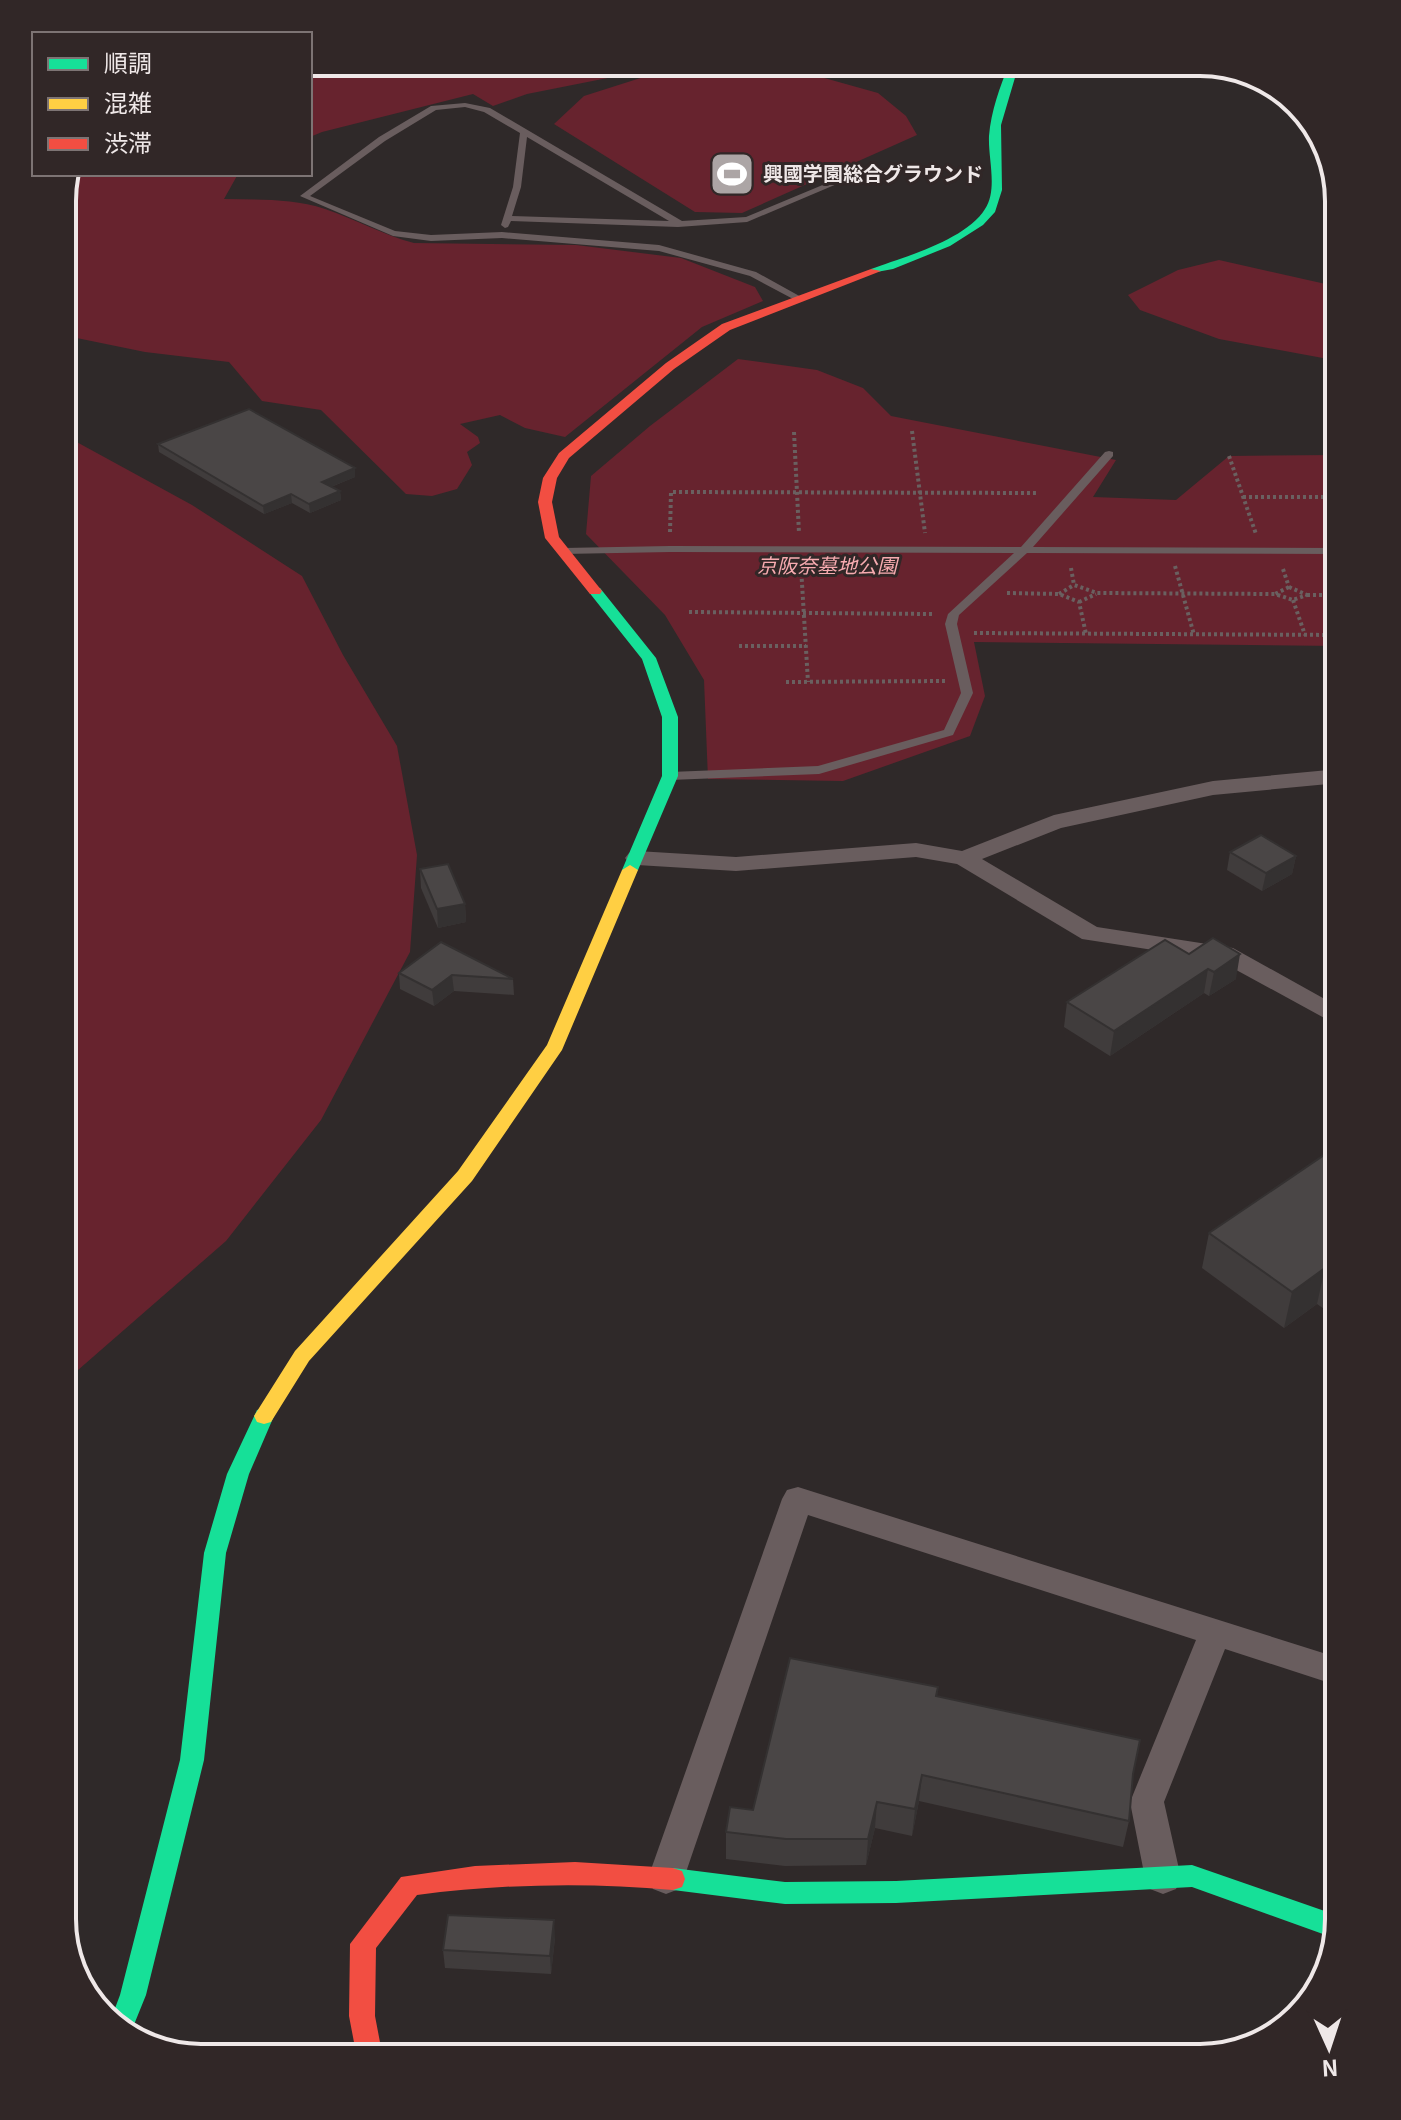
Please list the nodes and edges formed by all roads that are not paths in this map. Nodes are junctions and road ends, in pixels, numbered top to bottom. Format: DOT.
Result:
graph roads {
  1 [pos="1009,76"];
  2 [pos="524,132"];
  3 [pos="840,181"];
  4 [pos="507,218"];
  5 [pos="680,224"];
  6 [pos="502,235"];
  7 [pos="798,298"];
  8 [pos="1109,454"];
  9 [pos="1024,550"];
  10 [pos="563,551"];
  11 [pos="1325,551"];
  12 [pos="670,776"];
  13 [pos="1325,777"];
  14 [pos="637,858"];
  15 [pos="964,858"];
  16 [pos="1325,1010"];
  17 [pos="1216,1632"];
  18 [pos="1325,1667"];
  19 [pos="666,1878"];
  20 [pos="1163,1878"];
  21 [pos="1325,1923"];
  22 [pos="124,2017"];
  23 [pos="367,2044"];
  1 -- 7 [label="street"];
  2 -- 4 [label="lane"];
  2 -- 5 [label="lane"];
  2 -- 6 [label="lane"];
  3 -- 5 [label="lane"];
  4 -- 5 [label="lane"];
  4 -- 6 [label="lane"];
  6 -- 7 [label="lane"];
  7 -- 10 [label="street"];
  8 -- 9 [label="lane"];
  9 -- 10 [label="lane"];
  9 -- 11 [label="lane"];
  9 -- 12 [label="lane"];
  10 -- 12 [label="street"];
  12 -- 14 [label="street"];
  13 -- 15 [label="street"];
  14 -- 15 [label="street"];
  14 -- 22 [label="street"];
  15 -- 16 [label="street"];
  17 -- 18 [label="street"];
  17 -- 19 [label="street"];
  17 -- 20 [label="street"];
  19 -- 20 [label="street"];
  19 -- 23 [label="street"];
  20 -- 21 [label="street"];
}
